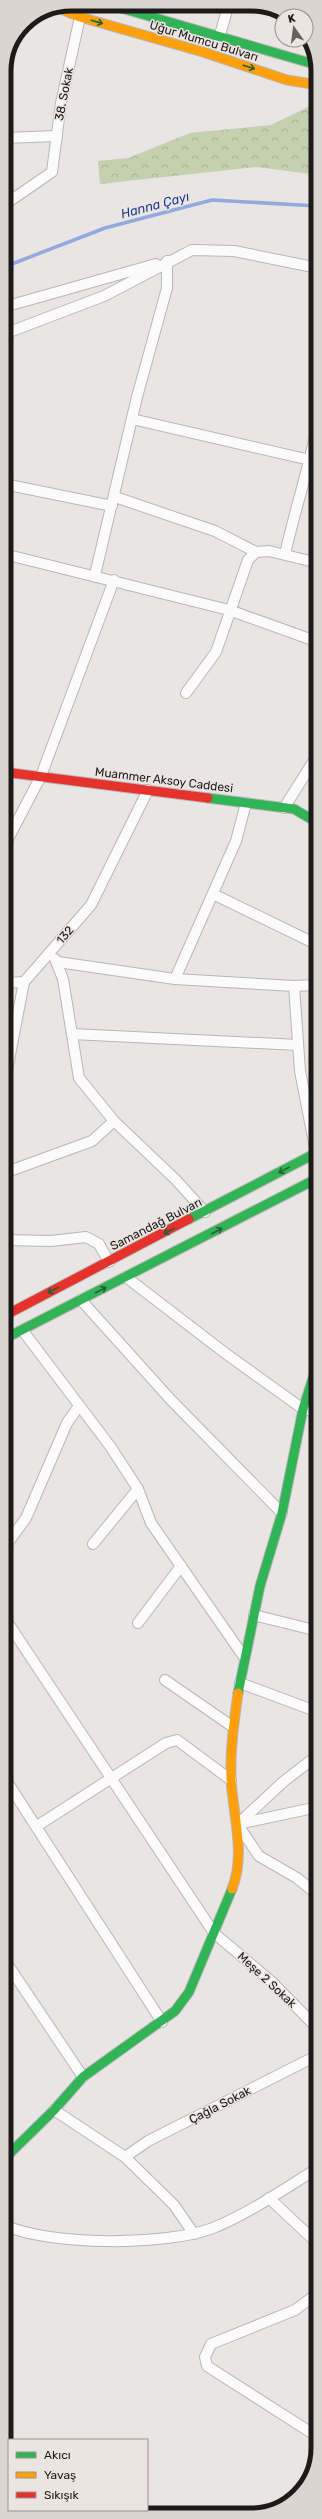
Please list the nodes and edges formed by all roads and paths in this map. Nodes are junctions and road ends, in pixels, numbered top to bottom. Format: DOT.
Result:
graph roads {
  1 [pos="67,11"];
  2 [pos="131,11"];
  3 [pos="227,11"];
  4 [pos="80,17"];
  5 [pos="219,38"];
  6 [pos="311,63"];
  7 [pos="311,84"];
  8 [pos="56,136"];
  9 [pos="11,138"];
  10 [pos="11,200"];
  11 [pos="167,261"];
  12 [pos="311,267"];
  13 [pos="11,305"];
  14 [pos="11,331"];
  15 [pos="132,419"];
  16 [pos="311,466"];
  17 [pos="311,468"];
  18 [pos="11,485"];
  19 [pos="113,501"];
  20 [pos="256,552"];
  21 [pos="285,554"];
  22 [pos="11,556"];
  23 [pos="311,561"];
  24 [pos="95,575"];
  25 [pos="114,580"];
  26 [pos="229,610"];
  27 [pos="311,639"];
  28 [pos="186,693"];
  29 [pos="311,765"];
  30 [pos="11,773"];
  31 [pos="41,776"];
  32 [pos="148,790"];
  33 [pos="246,803"];
  34 [pos="284,808"];
  35 [pos="311,819"];
  36 [pos="11,833"];
  37 [pos="213,894"];
  38 [pos="311,942"];
  39 [pos="50,952"];
  40 [pos="58,962"];
  41 [pos="175,979"];
  42 [pos="24,982"];
  43 [pos="11,983"];
  44 [pos="311,985"];
  45 [pos="294,986"];
  46 [pos="72,1034"];
  47 [pos="298,1045"];
  48 [pos="11,1050"];
  49 [pos="114,1121"];
  50 [pos="311,1123"];
  51 [pos="311,1155"];
  52 [pos="11,1170"];
  53 [pos="311,1182"];
  54 [pos="205,1212"];
  55 [pos="11,1240"];
  56 [pos="109,1262"];
  57 [pos="126,1277"];
  58 [pos="81,1300"];
  59 [pos="11,1312"];
  60 [pos="23,1331"];
  61 [pos="11,1336"];
  62 [pos="311,1384"];
  63 [pos="79,1406"];
  64 [pos="303,1409"];
  65 [pos="311,1411"];
  66 [pos="138,1489"];
  67 [pos="282,1513"];
  68 [pos="11,1538"];
  69 [pos="93,1544"];
  70 [pos="181,1566"];
  71 [pos="254,1614"];
  72 [pos="138,1623"];
  73 [pos="11,1627"];
  74 [pos="311,1629"];
  75 [pos="244,1657"];
  76 [pos="165,1680"];
  77 [pos="240,1683"];
  78 [pos="311,1709"];
  79 [pos="233,1727"];
  80 [pos="311,1760"];
  81 [pos="111,1777"];
  82 [pos="230,1780"];
  83 [pos="11,1787"];
  84 [pos="311,1808"];
  85 [pos="238,1824"];
  86 [pos="37,1826"];
  87 [pos="311,1889"];
  88 [pos="214,1933"];
  89 [pos="11,1970"];
  90 [pos="162,2022"];
  91 [pos="311,2022"];
  92 [pos="311,2059"];
  93 [pos="83,2078"];
  94 [pos="54,2110"];
  95 [pos="11,2149"];
  96 [pos="125,2157"];
  97 [pos="311,2172"];
  98 [pos="269,2198"];
  99 [pos="11,2227"];
  100 [pos="194,2234"];
  101 [pos="311,2237"];
  102 [pos="311,2299"];
  103 [pos="311,2433"];
  1 -- 4 [label="main road, Uğur Mumcu Bulvarı"];
  2 -- 5 [label="main road, Uğur Mumcu Bulvarı"];
  3 -- 5 [label="street"];
  4 -- 7 [label="main road, Uğur Mumcu Bulvarı, one-way"];
  4 -- 8 [label="street, 38. Sokak"];
  5 -- 6 [label="main road, Uğur Mumcu Bulvarı"];
  8 -- 9 [label="street"];
  8 -- 10 [label="street, 38. Sokak"];
  11 -- 12 [label="street"];
  11 -- 13 [label="street"];
  11 -- 14 [label="street"];
  11 -- 15 [label="street"];
  15 -- 16 [label="street"];
  15 -- 19 [label="street"];
  17 -- 21 [label="street"];
  18 -- 19 [label="street"];
  19 -- 20 [label="street"];
  19 -- 24 [label="street"];
  20 -- 21 [label="street"];
  20 -- 26 [label="street"];
  21 -- 23 [label="street"];
  22 -- 24 [label="street"];
  24 -- 25 [label="street"];
  25 -- 26 [label="street"];
  25 -- 31 [label="street"];
  26 -- 27 [label="street"];
  26 -- 28 [label="street"];
  29 -- 34 [label="street"];
  30 -- 31 [label="main road, Muammer Aksoy Caddesi"];
  31 -- 32 [label="main road, Muammer Aksoy Caddesi"];
  31 -- 36 [label="street"];
  32 -- 33 [label="main road, Muammer Aksoy Caddesi"];
  32 -- 39 [label="street, 132"];
  33 -- 34 [label="main road, Muammer Aksoy Caddesi"];
  33 -- 37 [label="street"];
  34 -- 35 [label="main road, Muammer Aksoy Caddesi"];
  37 -- 38 [label="street"];
  37 -- 41 [label="street"];
  39 -- 40 [label="street"];
  39 -- 42 [label="street, 132"];
  40 -- 41 [label="street"];
  40 -- 46 [label="street"];
  41 -- 45 [label="street"];
  42 -- 43 [label="street"];
  42 -- 48 [label="street"];
  44 -- 45 [label="street"];
  45 -- 47 [label="street"];
  46 -- 47 [label="street"];
  46 -- 49 [label="street"];
  47 -- 50 [label="street"];
  49 -- 52 [label="street"];
  49 -- 54 [label="street"];
  51 -- 54 [label="main road, Samandağ Bulvarı, one-way"];
  57 -- 53 [label="main road, one-way"];
  54 -- 56 [label="main road, Samandağ Bulvarı, one-way"];
  55 -- 56 [label="street"];
  56 -- 59 [label="main road, Samandağ Bulvarı, one-way"];
  58 -- 57 [label="main road, one-way"];
  57 -- 64 [label="street"];
  58 -- 60 [label="main road"];
  58 -- 67 [label="street"];
  60 -- 61 [label="main road"];
  60 -- 63 [label="street"];
  62 -- 64 [label="main road"];
  63 -- 66 [label="street"];
  63 -- 68 [label="street"];
  64 -- 65 [label="street"];
  64 -- 67 [label="main road"];
  66 -- 69 [label="street"];
  66 -- 70 [label="street"];
  67 -- 71 [label="main road"];
  70 -- 72 [label="street"];
  70 -- 75 [label="street"];
  71 -- 74 [label="street"];
  71 -- 75 [label="main road"];
  73 -- 81 [label="street, Meşe 2 Sokak"];
  75 -- 77 [label="main road"];
  76 -- 79 [label="street"];
  77 -- 78 [label="street"];
  77 -- 79 [label="main road"];
  79 -- 82 [label="main road"];
  80 -- 85 [label="street"];
  81 -- 82 [label="street"];
  81 -- 86 [label="street"];
  81 -- 88 [label="street, Meşe 2 Sokak"];
  82 -- 85 [label="main road"];
  83 -- 86 [label="street"];
  84 -- 85 [label="street"];
  85 -- 87 [label="street"];
  85 -- 88 [label="main road"];
  86 -- 90 [label="street"];
  88 -- 90 [label="main road"];
  88 -- 91 [label="street, Meşe 2 Sokak"];
  89 -- 93 [label="street"];
  90 -- 93 [label="main road"];
  92 -- 96 [label="street, Çağla Sokak"];
  93 -- 94 [label="main road"];
  94 -- 95 [label="main road"];
  94 -- 96 [label="street"];
  96 -- 100 [label="street"];
  97 -- 98 [label="street"];
  98 -- 100 [label="street"];
  98 -- 101 [label="street"];
  99 -- 100 [label="street"];
  102 -- 103 [label="street"];
}
